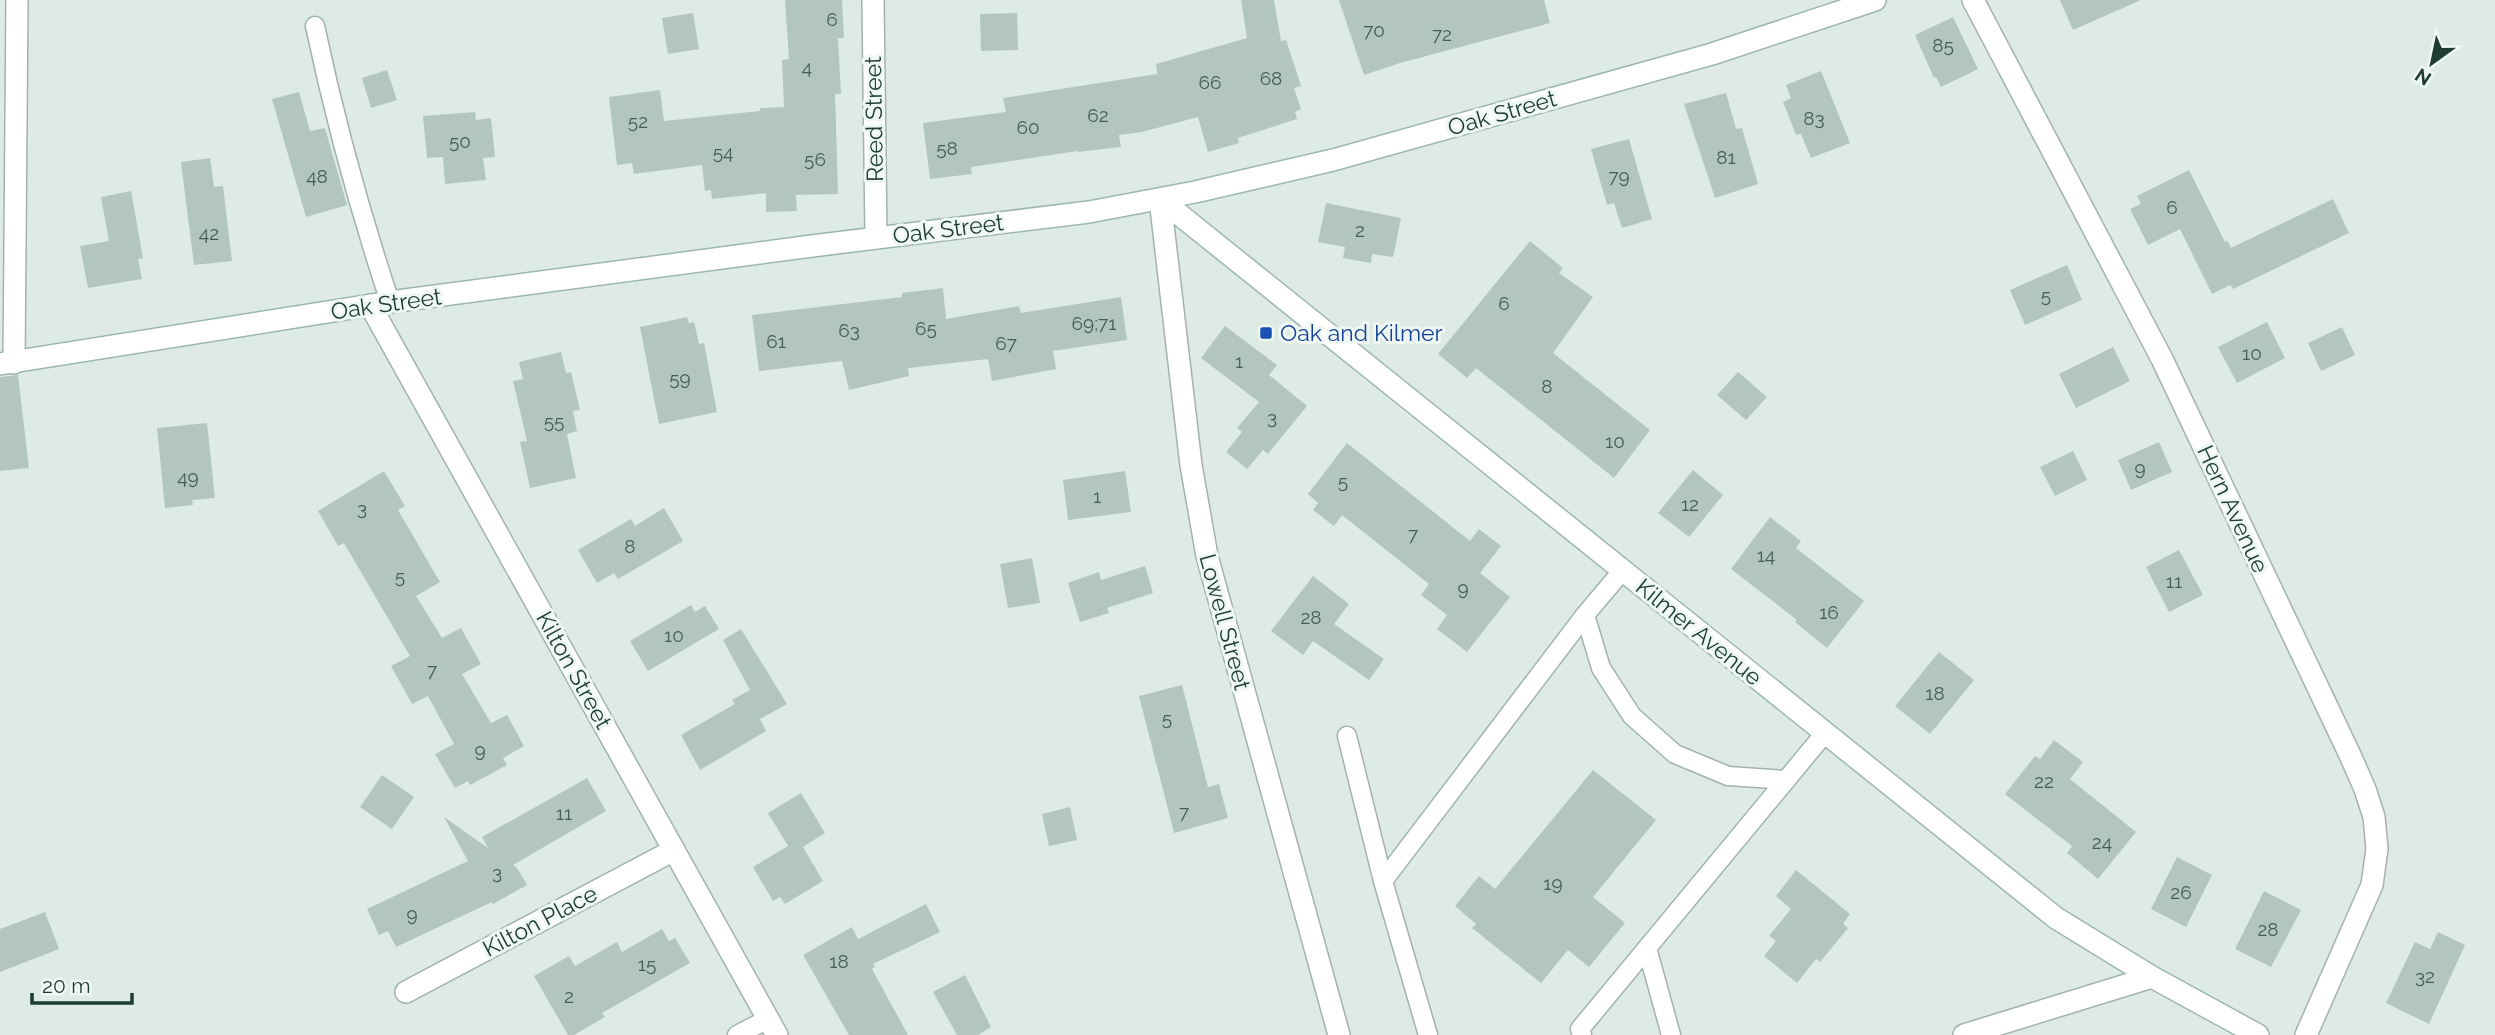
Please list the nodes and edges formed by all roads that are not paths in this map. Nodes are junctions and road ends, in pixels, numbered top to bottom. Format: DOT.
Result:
graph roads {
  1 [pos="17,0"];
  2 [pos="873,0"];
  3 [pos="1875,0"];
  4 [pos="1973,0"];
  5 [pos="315,26"];
  6 [pos="1160,199"];
  7 [pos="876,238"];
  8 [pos="380,304"];
  9 [pos="7,364"];
  10 [pos="1623,570"];
  11 [pos="1585,615"];
  12 [pos="1825,733"];
  13 [pos="1347,736"];
  14 [pos="1786,780"];
  15 [pos="674,850"];
  16 [pos="1383,881"];
  17 [pos="1647,948"];
  18 [pos="2152,977"];
  19 [pos="406,992"];
  20 [pos="772,1027"];
  21 [pos="737,1035"];
  22 [pos="1339,1035"];
  23 [pos="1429,1035"];
  24 [pos="1582,1035"];
  25 [pos="1671,1035"];
  26 [pos="1964,1035"];
  27 [pos="2258,1035"];
  28 [pos="2306,1035"];
  1 -- 9 [label="street"];
  2 -- 7 [label="street, Reed Street"];
  3 -- 6 [label="street, Oak Street"];
  4 -- 28 [label="street, Hern Avenue"];
  5 -- 8 [label="lane"];
  6 -- 7 [label="street, Oak Street"];
  6 -- 10 [label="street, Kilmer Avenue"];
  6 -- 22 [label="street, Lowell Street"];
  7 -- 8 [label="street, Oak Street"];
  8 -- 9 [label="street, Oak Street"];
  8 -- 15 [label="street, Kilton Street"];
  10 -- 11 [label="lane"];
  10 -- 12 [label="street, Kilmer Avenue"];
  11 -- 14 [label="lane"];
  11 -- 16 [label="lane"];
  12 -- 14 [label="lane"];
  12 -- 18 [label="street, Kilmer Avenue"];
  13 -- 16 [label="lane"];
  14 -- 17 [label="lane"];
  15 -- 19 [label="street, Kilton Place"];
  15 -- 20 [label="street, Kilton Street"];
  16 -- 23 [label="lane"];
  17 -- 24 [label="lane"];
  17 -- 25 [label="lane"];
  18 -- 26 [label="street"];
  18 -- 27 [label="street, Kilmer Avenue"];
  20 -- 21 [label="lane"];
}
